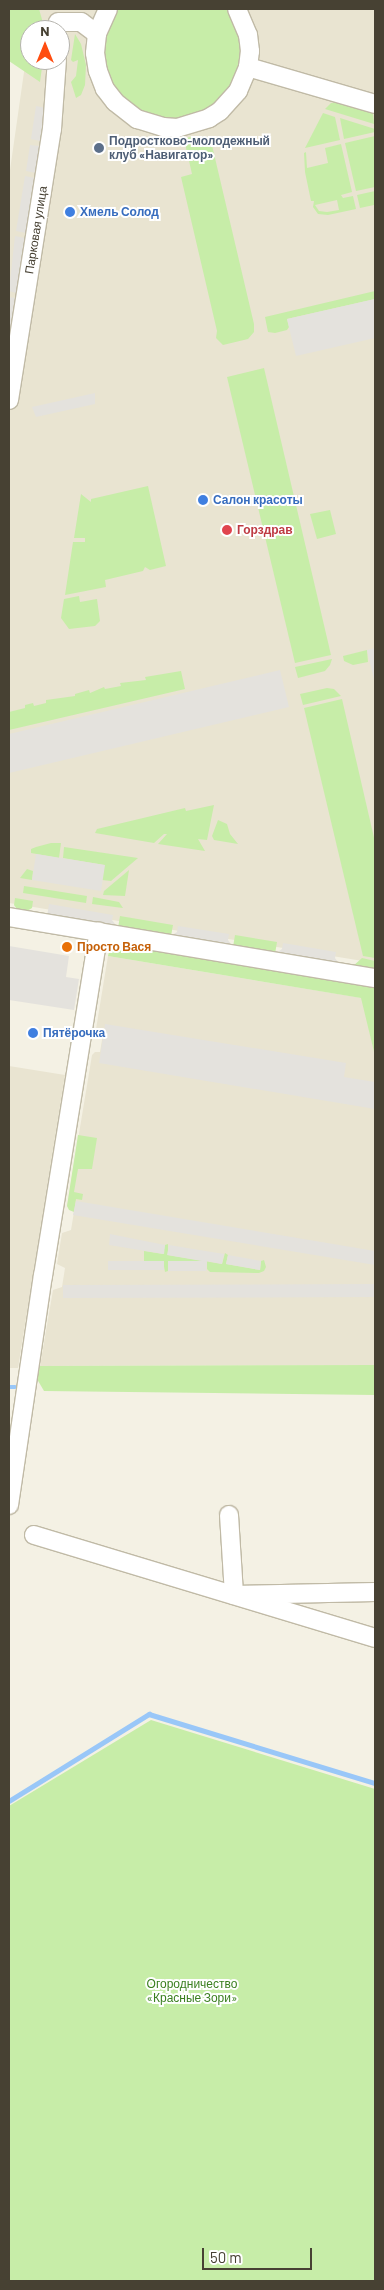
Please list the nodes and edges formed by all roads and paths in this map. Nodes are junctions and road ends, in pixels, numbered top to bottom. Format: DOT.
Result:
graph roads {
  1 [pos="108,9"];
  2 [pos="237,9"];
  3 [pos="70,21"];
  4 [pos="97,34"];
  5 [pos="248,67"];
  6 [pos="56,70"];
  7 [pos="375,104"];
  8 [pos="9,400"];
  9 [pos="9,917"];
  10 [pos="100,932"];
  11 [pos="375,978"];
  12 [pos="9,1505"];
  13 [pos="229,1515"];
  14 [pos="34,1535"];
  15 [pos="375,1592"];
  16 [pos="234,1595"];
  17 [pos="375,1638"];
  1 -- 4 [label="street"];
  2 -- 5 [label="street"];
  3 -- 4 [label="street"];
  4 -- 5 [label="street"];
  5 -- 7 [label="street"];
  6 -- 8 [label="street, Парковая улица"];
  9 -- 10 [label="street"];
  10 -- 11 [label="street"];
  10 -- 12 [label="street"];
  13 -- 16 [label="street"];
  14 -- 16 [label="street"];
  15 -- 16 [label="street"];
  16 -- 17 [label="street"];
}
